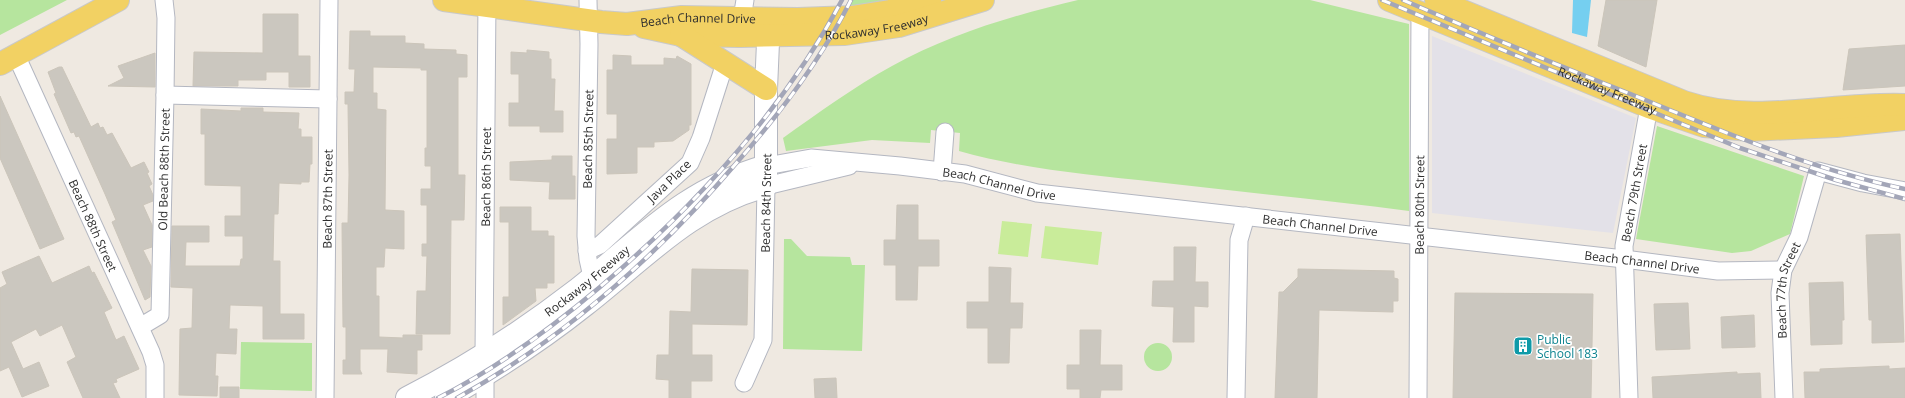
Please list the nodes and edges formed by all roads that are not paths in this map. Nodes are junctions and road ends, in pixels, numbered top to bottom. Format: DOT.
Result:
graph roads {
  1 [pos="118,0"];
  2 [pos="164,0"];
  3 [pos="329,0"];
  4 [pos="444,0"];
  5 [pos="930,0"];
  6 [pos="983,0"];
  7 [pos="1389,0"];
  8 [pos="487,3"];
  9 [pos="1428,6"];
  10 [pos="589,10"];
  11 [pos="742,18"];
  12 [pos="627,24"];
  13 [pos="768,27"];
  14 [pos="681,35"];
  15 [pos="8,59"];
  16 [pos="725,63"];
  17 [pos="766,89"];
  18 [pos="165,95"];
  19 [pos="328,98"];
  20 [pos="1905,104"];
  21 [pos="1649,107"];
  22 [pos="1835,117"];
  23 [pos="1905,119"];
  24 [pos="945,132"];
  25 [pos="942,172"];
  26 [pos="766,176"];
  27 [pos="1905,191"];
  28 [pos="1246,216"];
  29 [pos="1420,236"];
  30 [pos="587,251"];
  31 [pos="1624,259"];
  32 [pos="1783,270"];
  33 [pos="592,277"];
  34 [pos="140,327"];
  35 [pos="484,365"];
  36 [pos="744,383"];
  37 [pos="155,398"];
  38 [pos="325,398"];
  39 [pos="407,398"];
  40 [pos="446,398"];
  41 [pos="485,398"];
  42 [pos="1236,398"];
  43 [pos="1418,398"];
  44 [pos="1629,398"];
  45 [pos="1784,398"];
  1 -- 15 [label="main road"];
  2 -- 18 [label="street, Old Beach 88th Street"];
  3 -- 19 [label="street, Beach 87th Street"];
  4 -- 8 [label="main road, Beach Channel Drive"];
  5 -- 13 [label="main road, Rockaway Freeway"];
  6 -- 13 [label="main road, Rockaway Freeway"];
  7 -- 9 [label="main road, Rockaway Freeway"];
  8 -- 10 [label="main road, Beach Channel Drive"];
  8 -- 35 [label="street, Beach 86th Street"];
  9 -- 21 [label="main road, Rockaway Freeway"];
  9 -- 22 [label="main road, Rockaway Freeway"];
  9 -- 29 [label="street, Beach 80th Street"];
  10 -- 12 [label="main road, Beach Channel Drive"];
  10 -- 30 [label="street, Beach 85th Street"];
  11 -- 12 [label="main road, Beach Channel Drive"];
  11 -- 13 [label="main road, Beach Channel Drive"];
  11 -- 14 [label="main road, Beach Channel Drive"];
  12 -- 14 [label="main road, Beach Channel Drive"];
  13 -- 17 [label="street, Beach 84th Street"];
  14 -- 16 [label="main road"];
  15 -- 34 [label="street, Beach 88th Street"];
  16 -- 17 [label="main road"];
  16 -- 30 [label="street, Java Place"];
  17 -- 26 [label="street, Beach 84th Street"];
  18 -- 19 [label="street"];
  18 -- 34 [label="street, Old Beach 88th Street"];
  19 -- 38 [label="street, Beach 87th Street"];
  20 -- 22 [label="main road"];
  21 -- 22 [label="main road, Rockaway Freeway"];
  21 -- 31 [label="street, Beach 79th Street"];
  22 -- 23 [label="main road"];
  24 -- 25 [label="street"];
  25 -- 26 [label="street, Beach Channel Drive"];
  25 -- 28 [label="street, Beach Channel Drive"];
  26 -- 33 [label="street, Rockaway Freeway"];
  26 -- 35 [label="street, Rockaway Freeway"];
  26 -- 36 [label="street, Beach 84th Street"];
  27 -- 32 [label="street, Beach 77th Street"];
  28 -- 29 [label="street, Beach Channel Drive"];
  28 -- 42 [label="street"];
  29 -- 31 [label="street, Beach Channel Drive"];
  29 -- 43 [label="street, Beach 80th Street"];
  30 -- 33 [label="street, Beach 85th Street"];
  31 -- 32 [label="street, Beach Channel Drive"];
  31 -- 44 [label="street, Beach 79th Street"];
  32 -- 45 [label="street, Beach 77th Street"];
  33 -- 35 [label="street, Rockaway Freeway"];
  34 -- 37 [label="street, Beach 88th Street"];
  35 -- 39 [label="street, Rockaway Freeway"];
  35 -- 40 [label="street, Rockaway Freeway"];
  35 -- 41 [label="street, Beach 86th Street"];
}
